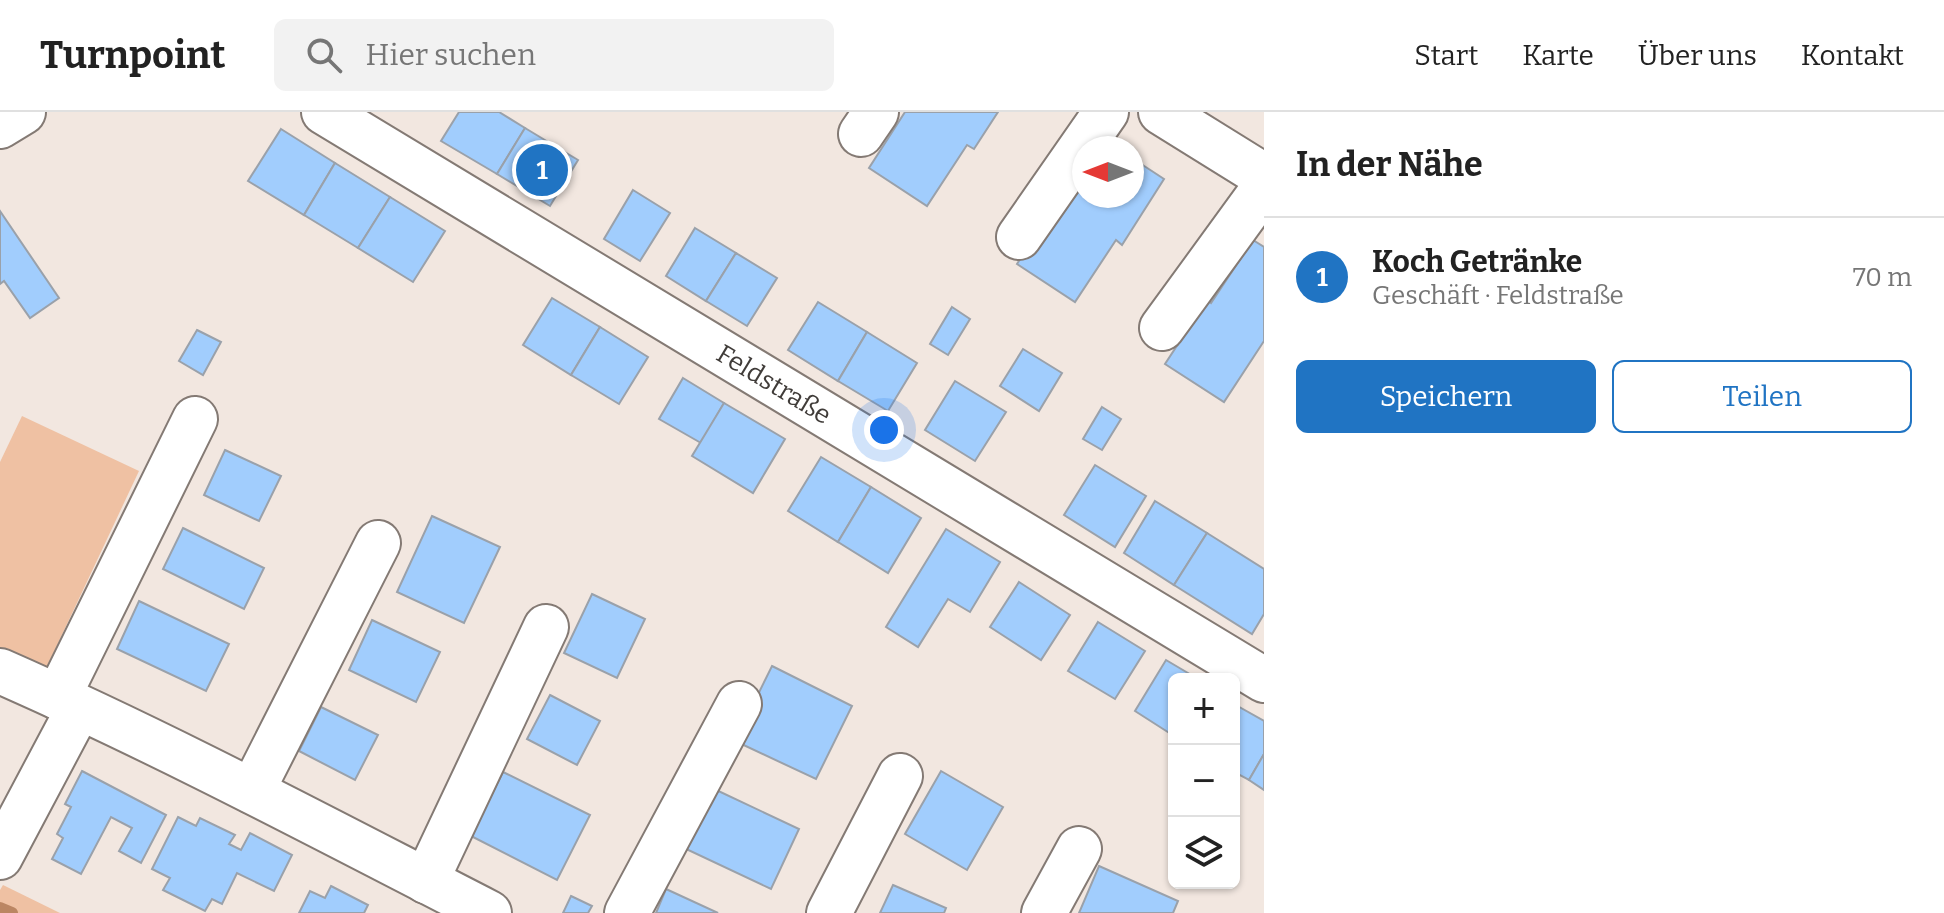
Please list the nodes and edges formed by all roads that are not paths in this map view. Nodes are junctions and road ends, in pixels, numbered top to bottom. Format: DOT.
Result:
graph roads {
  1 [pos="23,112"];
  2 [pos="324,112"];
  3 [pos="1106,112"];
  4 [pos="1161,112"];
  5 [pos="0,126"];
  6 [pos="1264,176"];
  7 [pos="1264,188"];
  8 [pos="1019,237"];
  9 [pos="1162,328"];
  10 [pos="195,419"];
  11 [pos="378,543"];
  12 [pos="546,627"];
  13 [pos="0,671"];
  14 [pos="1264,680"];
  15 [pos="68,702"];
  16 [pos="739,704"];
  17 [pos="900,776"];
  18 [pos="252,791"];
  19 [pos="1079,849"];
  20 [pos="0,857"];
  21 [pos="426,881"];
  22 [pos="489,913"];
  23 [pos="627,913"];
  24 [pos="829,913"];
  25 [pos="1044,913"];
  1 -- 5 [label="street"];
  2 -- 14 [label="street, Feldstraße"];
  3 -- 8 [label="street"];
  4 -- 6 [label="street"];
  7 -- 9 [label="street"];
  10 -- 15 [label="street"];
  11 -- 18 [label="street"];
  12 -- 21 [label="street"];
  13 -- 15 [label="street"];
  15 -- 18 [label="street"];
  15 -- 20 [label="street"];
  16 -- 23 [label="street"];
  17 -- 24 [label="street"];
  18 -- 21 [label="street"];
  19 -- 25 [label="street"];
  21 -- 22 [label="street"];
}
